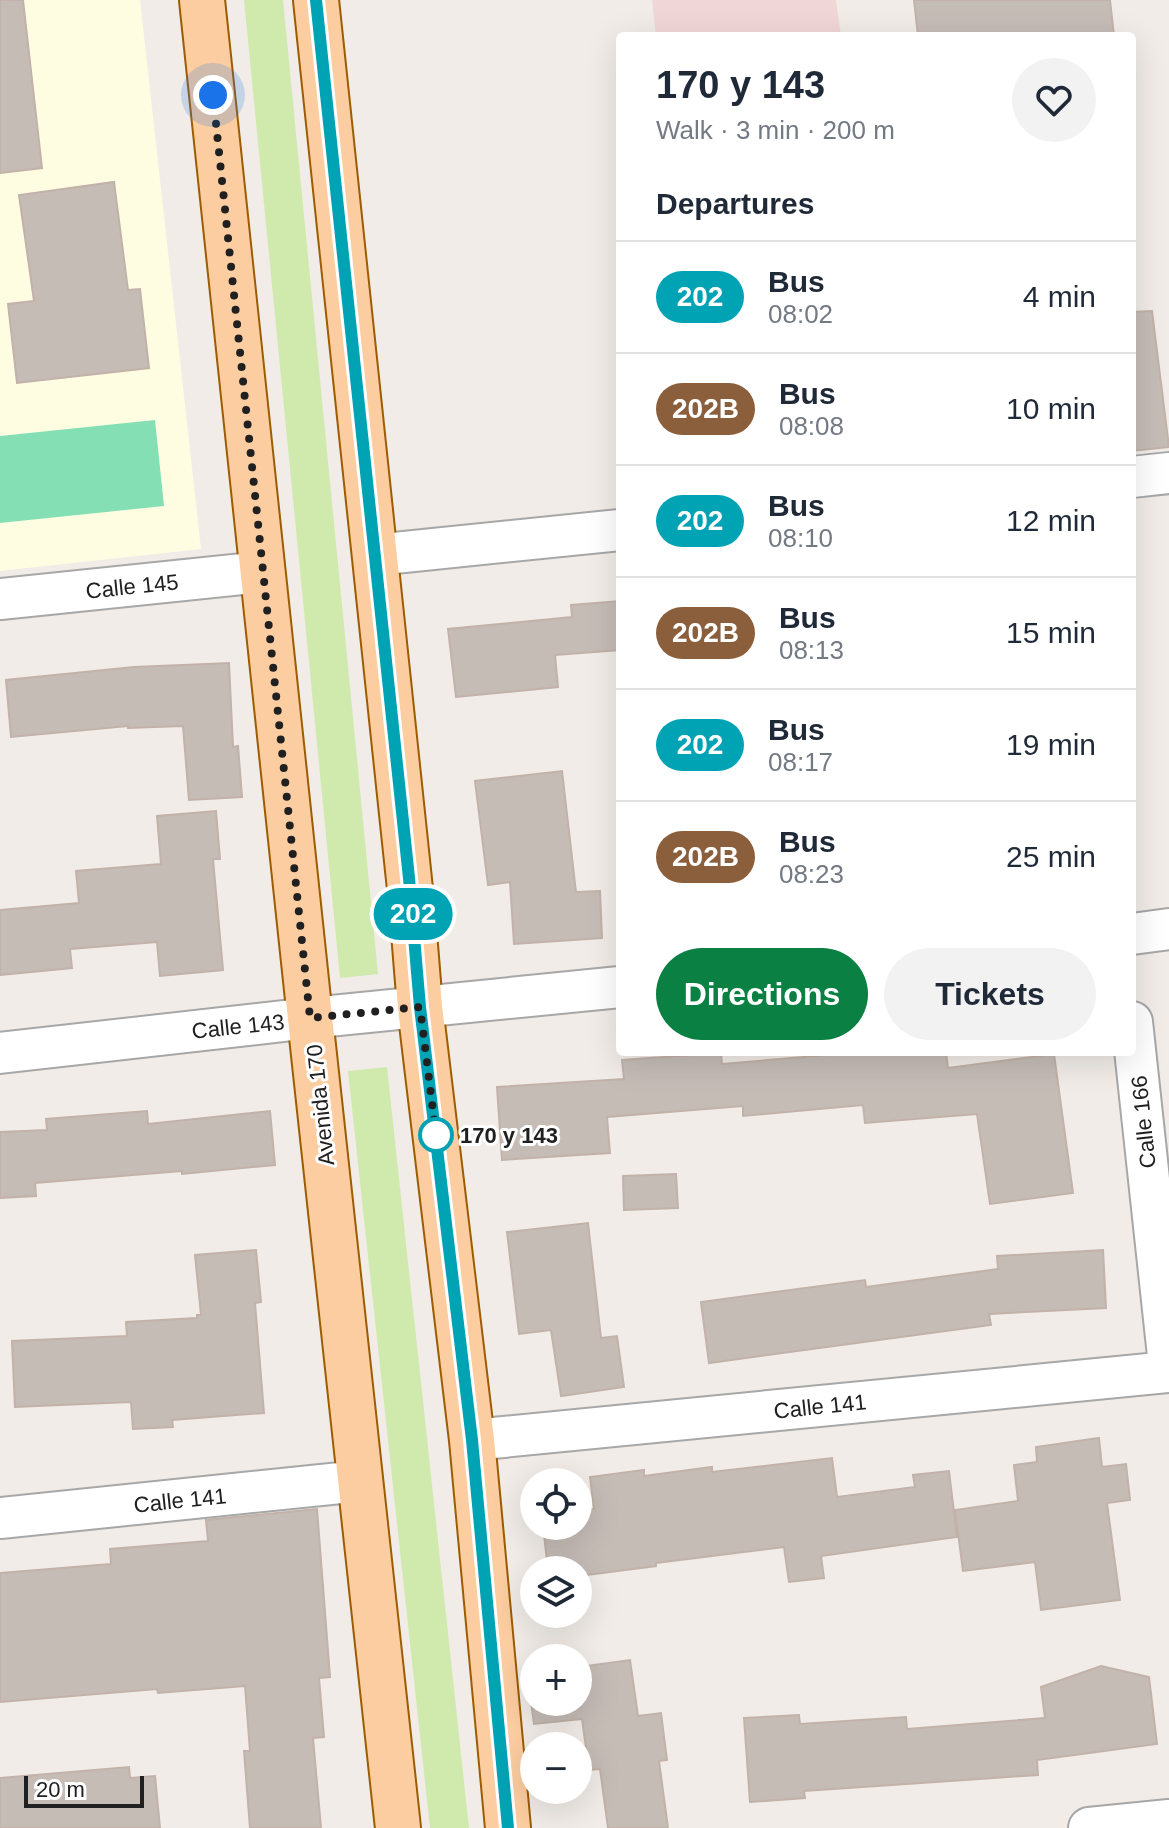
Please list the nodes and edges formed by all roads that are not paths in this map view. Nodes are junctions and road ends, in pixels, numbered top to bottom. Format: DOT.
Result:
graph roads {
  1 [pos="202,0"];
  2 [pos="316,0"];
  3 [pos="1169,473"];
  4 [pos="1136,477"];
  5 [pos="616,530"];
  6 [pos="375,555"];
  7 [pos="263,572"];
  8 [pos="0,599"];
  9 [pos="1169,929"];
  10 [pos="1136,933"];
  11 [pos="616,987"];
  12 [pos="420,1007"];
  13 [pos="310,1018"];
  14 [pos="0,1053"];
  15 [pos="1136,1056"];
  16 [pos="1169,1365"];
  17 [pos="1169,1372"];
  18 [pos="472,1440"];
  19 [pos="360,1481"];
  20 [pos="0,1518"];
  21 [pos="1169,1820"];
  22 [pos="398,1828"];
  23 [pos="508,1828"];
  24 [pos="1089,1828"];
  1 -- 7 [label="main road, Avenida 170"];
  2 -- 6 [label="main road"];
  3 -- 4 [label="street"];
  5 -- 6 [label="street"];
  6 -- 12 [label="main road"];
  7 -- 8 [label="street, Calle 145"];
  7 -- 13 [label="main road, Avenida 170"];
  9 -- 10 [label="street"];
  11 -- 12 [label="street, Calle 143"];
  12 -- 13 [label="street, Calle 143"];
  12 -- 18 [label="main road"];
  13 -- 14 [label="street, Calle 143"];
  13 -- 19 [label="main road, Avenida 170"];
  15 -- 16 [label="street, Calle 166"];
  17 -- 18 [label="street, Calle 141"];
  18 -- 23 [label="main road"];
  19 -- 20 [label="street, Calle 141"];
  19 -- 22 [label="main road, Avenida 170"];
  21 -- 24 [label="street"];
}
